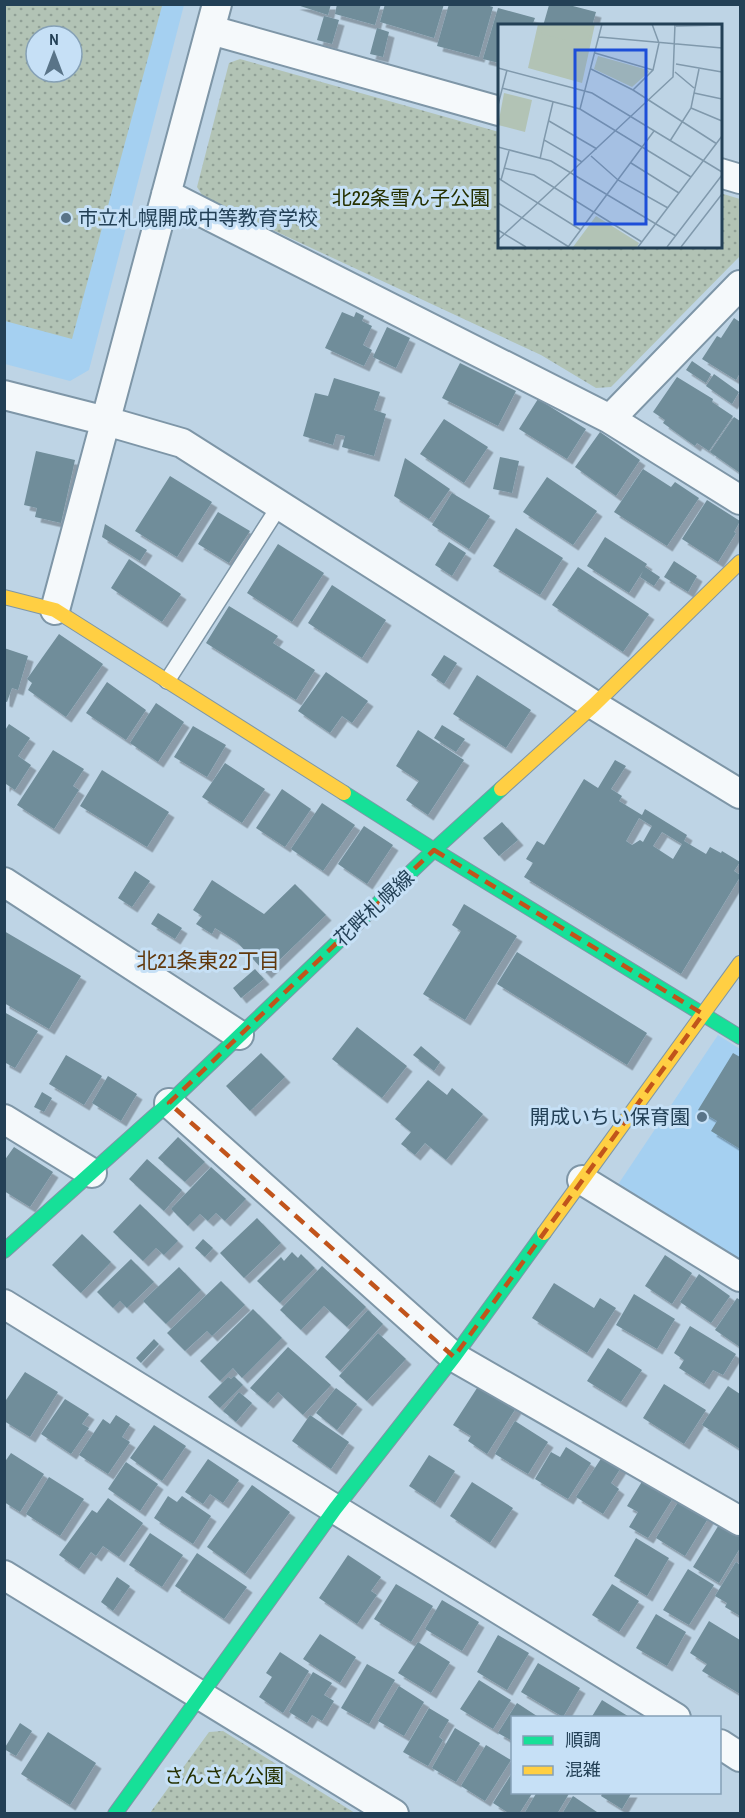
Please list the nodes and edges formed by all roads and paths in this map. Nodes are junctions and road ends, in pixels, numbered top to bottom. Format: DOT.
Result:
graph roads {
  1 [pos="214,17"];
  2 [pos="498,111"];
  3 [pos="721,173"];
  4 [pos="741,179"];
  5 [pos="166,194"];
  6 [pos="741,285"];
  7 [pos="4,395"];
  8 [pos="610,419"];
  9 [pos="106,421"];
  10 [pos="741,500"];
  11 [pos="280,505"];
  12 [pos="741,562"];
  13 [pos="4,597"];
  14 [pos="55,610"];
  15 [pos="167,681"];
  16 [pos="594,705"];
  17 [pos="741,794"];
  18 [pos="434,850"];
  19 [pos="4,882"];
  20 [pos="741,963"];
  21 [pos="703,1014"];
  22 [pos="239,1035"];
  23 [pos="741,1037"];
  24 [pos="169,1104"];
  25 [pos="4,1119"];
  26 [pos="92,1173"];
  27 [pos="582,1180"];
  28 [pos="4,1251"];
  29 [pos="741,1277"];
  30 [pos="4,1304"];
  31 [pos="454,1357"];
  32 [pos="335,1509"];
  33 [pos="741,1521"];
  34 [pos="4,1575"];
  35 [pos="201,1694"];
  36 [pos="673,1716"];
  37 [pos="721,1745"];
  38 [pos="741,1757"];
  39 [pos="115,1814"];
  40 [pos="394,1814"];
  1 -- 2 [label="street"];
  1 -- 5 [label="street"];
  3 -- 4 [label="street"];
  5 -- 8 [label="street"];
  5 -- 9 [label="street"];
  6 -- 8 [label="street"];
  7 -- 9 [label="street"];
  8 -- 10 [label="street"];
  9 -- 11 [label="street"];
  9 -- 14 [label="street"];
  11 -- 15 [label="lane"];
  11 -- 16 [label="street"];
  12 -- 16 [label="street, 花畔札幌線"];
  13 -- 14 [label="street"];
  14 -- 15 [label="street"];
  15 -- 18 [label="street"];
  16 -- 17 [label="street"];
  16 -- 18 [label="street, 花畔札幌線"];
  18 -- 21 [label="street"];
  18 -- 22 [label="street, 花畔札幌線"];
  19 -- 22 [label="street"];
  20 -- 21 [label="street"];
  21 -- 23 [label="street"];
  21 -- 27 [label="street"];
  22 -- 24 [label="street, 花畔札幌線"];
  24 -- 26 [label="street, 花畔札幌線"];
  24 -- 31 [label="street"];
  25 -- 26 [label="street"];
  26 -- 28 [label="street, 花畔札幌線"];
  27 -- 29 [label="street"];
  27 -- 31 [label="street"];
  30 -- 32 [label="street"];
  31 -- 32 [label="street"];
  31 -- 33 [label="street"];
  32 -- 35 [label="street"];
  32 -- 36 [label="street"];
  34 -- 35 [label="street"];
  35 -- 39 [label="street"];
  35 -- 40 [label="street"];
  37 -- 38 [label="street"];
}
